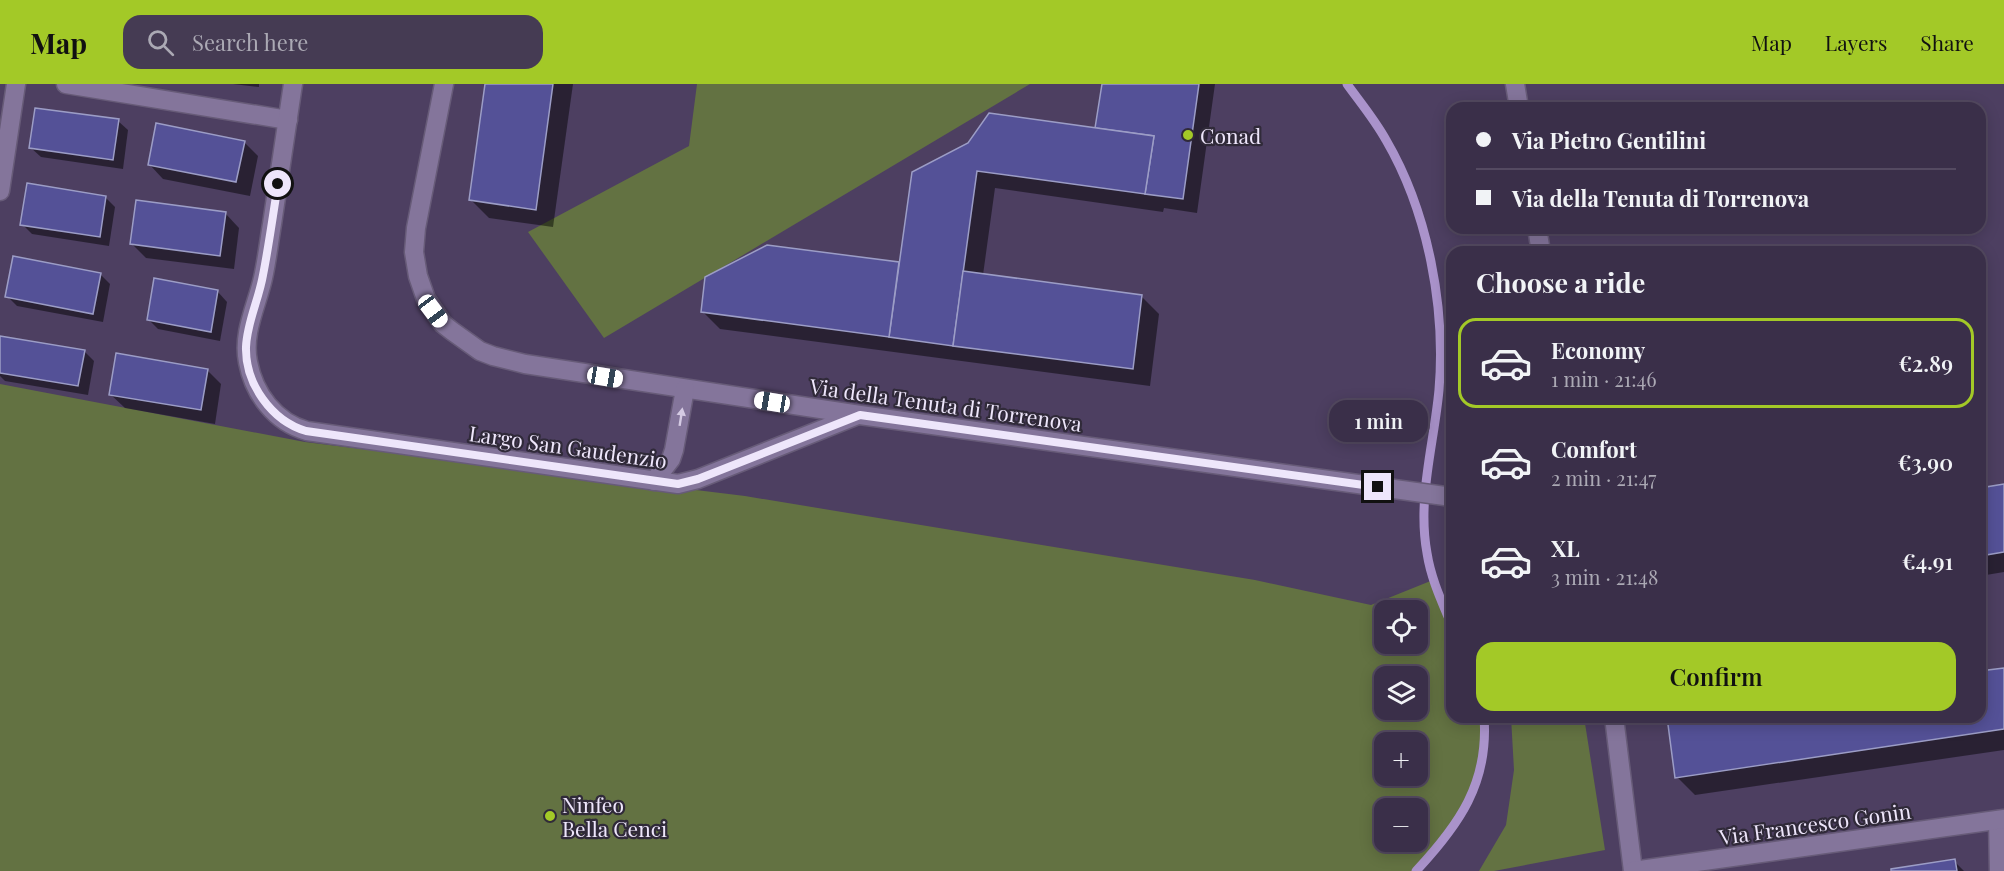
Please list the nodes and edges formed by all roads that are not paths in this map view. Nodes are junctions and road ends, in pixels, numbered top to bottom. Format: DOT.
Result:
graph roads {
  1 [pos="16,84"];
  2 [pos="66,84"];
  3 [pos="293,84"];
  4 [pos="444,84"];
  5 [pos="1515,84"];
  6 [pos="1518,102"];
  7 [pos="288,120"];
  8 [pos="0,191"];
  9 [pos="685,389"];
  10 [pos="860,415"];
  11 [pos="654,481"];
  12 [pos="1446,496"];
  13 [pos="1615,723"];
  14 [pos="2001,820"];
  15 [pos="1633,871"];
  16 [pos="1999,871"];
  1 -- 8 [label="street"];
  2 -- 7 [label="street"];
  3 -- 7 [label="street"];
  4 -- 9 [label="street, Via della Tenuta di Torrenova"];
  5 -- 6 [label="street"];
  7 -- 11 [label="street, Largo San Gaudenzio"];
  9 -- 10 [label="street, Via della Tenuta di Torrenova"];
  11 -- 9 [label="street, one-way"];
  10 -- 11 [label="street, Largo San Gaudenzio"];
  10 -- 12 [label="street, Via della Tenuta di Torrenova"];
  13 -- 15 [label="street"];
  14 -- 15 [label="street, Via Francesco Gonin"];
  14 -- 16 [label="street"];
}
